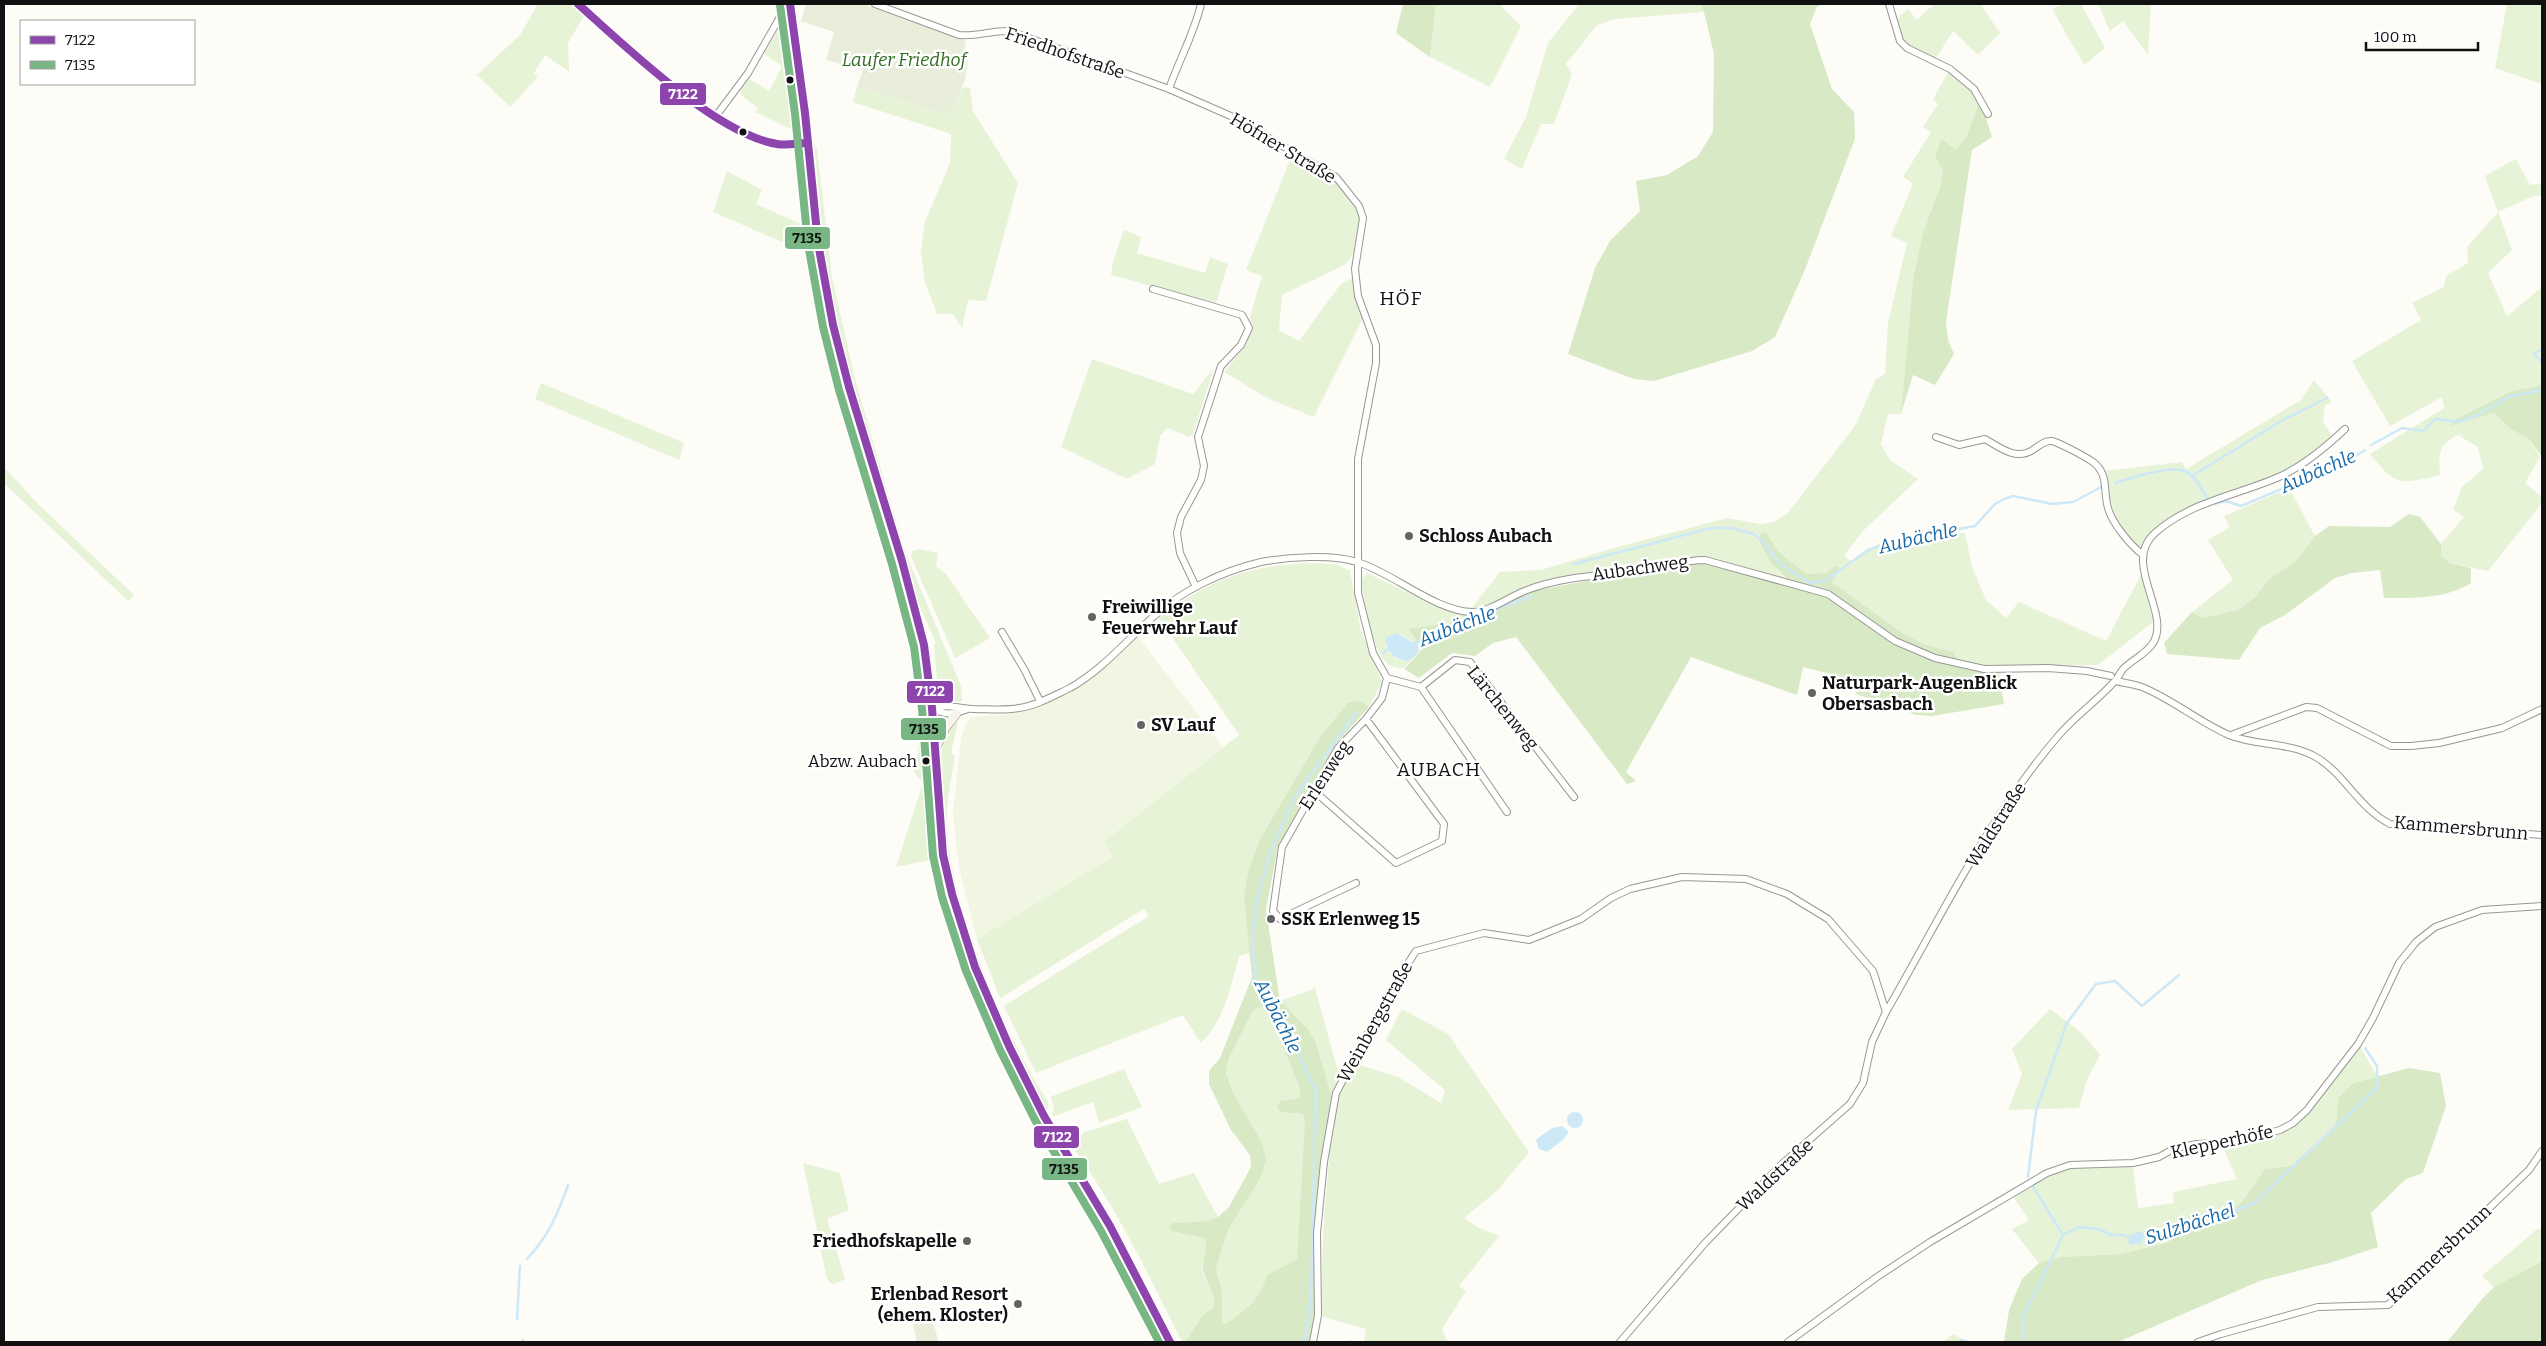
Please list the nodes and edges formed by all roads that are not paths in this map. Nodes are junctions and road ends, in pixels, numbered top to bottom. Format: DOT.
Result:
graph roads {
  1 [pos="578,4"];
  2 [pos="875,4"];
  3 [pos="1201,4"];
  4 [pos="1889,4"];
  5 [pos="790,6"];
  6 [pos="1169,89"];
  7 [pos="1988,114"];
  8 [pos="716,116"];
  9 [pos="808,143"];
  10 [pos="1153,289"];
  11 [pos="2345,428"];
  12 [pos="1936,437"];
  13 [pos="2142,554"];
  14 [pos="1357,562"];
  15 [pos="1196,587"];
  16 [pos="1002,632"];
  17 [pos="1387,678"];
  18 [pos="2113,678"];
  19 [pos="1421,687"];
  20 [pos="1040,701"];
  21 [pos="932,708"];
  22 [pos="970,709"];
  23 [pos="2542,709"];
  24 [pos="956,714"];
  25 [pos="1366,719"];
  26 [pos="2229,735"];
  27 [pos="934,752"];
  28 [pos="1313,790"];
  29 [pos="1574,797"];
  30 [pos="1506,812"];
  31 [pos="2542,835"];
  32 [pos="1356,883"];
  33 [pos="2542,906"];
  34 [pos="1886,1012"];
  35 [pos="2542,1151"];
  36 [pos="1170,1342"];
  37 [pos="1313,1342"];
  38 [pos="1620,1342"];
  39 [pos="1788,1342"];
  40 [pos="2198,1342"];
  1 -- 8 [label="street"];
  2 -- 6 [label="street, Friedhofstraße"];
  3 -- 6 [label="street"];
  4 -- 7 [label="street"];
  5 -- 8 [label="street"];
  5 -- 9 [label="main road"];
  6 -- 14 [label="street, Höfner Straße"];
  8 -- 9 [label="street"];
  9 -- 21 [label="main road"];
  10 -- 15 [label="street"];
  11 -- 13 [label="street"];
  12 -- 13 [label="street"];
  13 -- 18 [label="street, Waldstraße"];
  14 -- 15 [label="street, Aubachweg"];
  14 -- 17 [label="street"];
  14 -- 18 [label="street, Aubachweg"];
  15 -- 20 [label="street, Aubachweg"];
  16 -- 20 [label="street"];
  17 -- 19 [label="street"];
  17 -- 25 [label="street, Erlenweg"];
  18 -- 26 [label="street"];
  18 -- 34 [label="street, Waldstraße"];
  19 -- 29 [label="street, Lärchenweg"];
  19 -- 30 [label="street"];
  20 -- 22 [label="street, Aubachweg"];
  21 -- 22 [label="street, Aubachweg"];
  21 -- 24 [label="street"];
  21 -- 27 [label="main road"];
  22 -- 24 [label="street, Aubachweg"];
  23 -- 26 [label="street"];
  24 -- 27 [label="main road"];
  25 -- 28 [label="street, Erlenweg"];
  25 -- 28 [label="street"];
  26 -- 31 [label="street, Kammersbrunn"];
  27 -- 36 [label="main road"];
  28 -- 32 [label="street, Erlenweg"];
  33 -- 39 [label="street, Klepperhöfe"];
  34 -- 37 [label="street, Weinbergstraße"];
  34 -- 38 [label="street, Waldstraße"];
  35 -- 40 [label="street, Kammersbrunn"];
}
